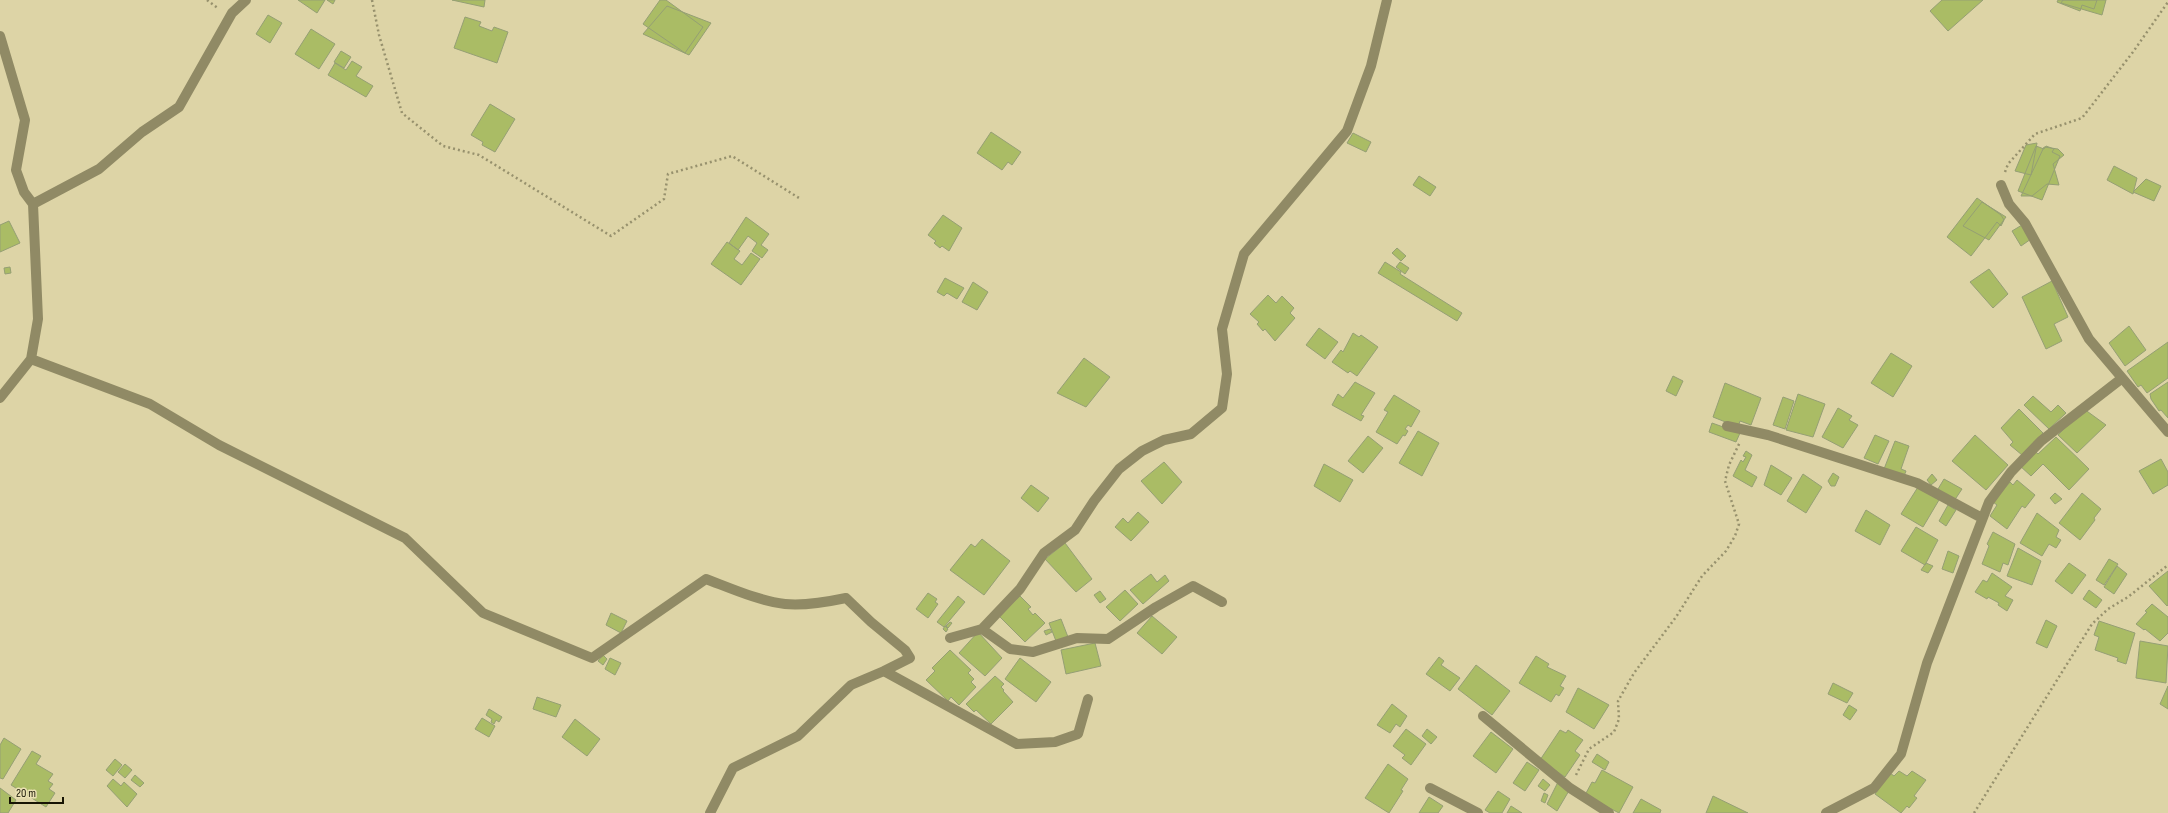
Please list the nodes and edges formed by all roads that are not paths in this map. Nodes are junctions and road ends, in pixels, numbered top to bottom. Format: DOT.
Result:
graph roads {
  1 [pos="246,0"];
  2 [pos="1387,0"];
  3 [pos="0,36"];
  4 [pos="2000,185"];
  5 [pos="33,204"];
  6 [pos="30,359"];
  7 [pos="2121,379"];
  8 [pos="0,398"];
  9 [pos="1727,426"];
  10 [pos="2168,432"];
  11 [pos="1982,518"];
  12 [pos="1222,602"];
  13 [pos="982,629"];
  14 [pos="950,638"];
  15 [pos="884,672"];
  16 [pos="1088,698"];
  17 [pos="1483,716"];
  18 [pos="1430,788"];
  19 [pos="710,813"];
  20 [pos="1478,813"];
  21 [pos="1609,813"];
  22 [pos="1826,813"];
  1 -- 5 [label="street"];
  2 -- 13 [label="street"];
  3 -- 5 [label="street"];
  4 -- 7 [label="street"];
  5 -- 6 [label="street"];
  6 -- 8 [label="street"];
  6 -- 15 [label="street"];
  7 -- 10 [label="street"];
  7 -- 11 [label="street"];
  9 -- 11 [label="street"];
  11 -- 22 [label="street"];
  12 -- 13 [label="street"];
  13 -- 14 [label="street"];
  15 -- 16 [label="street"];
  15 -- 19 [label="street"];
  17 -- 21 [label="street"];
  18 -- 20 [label="street"];
}
